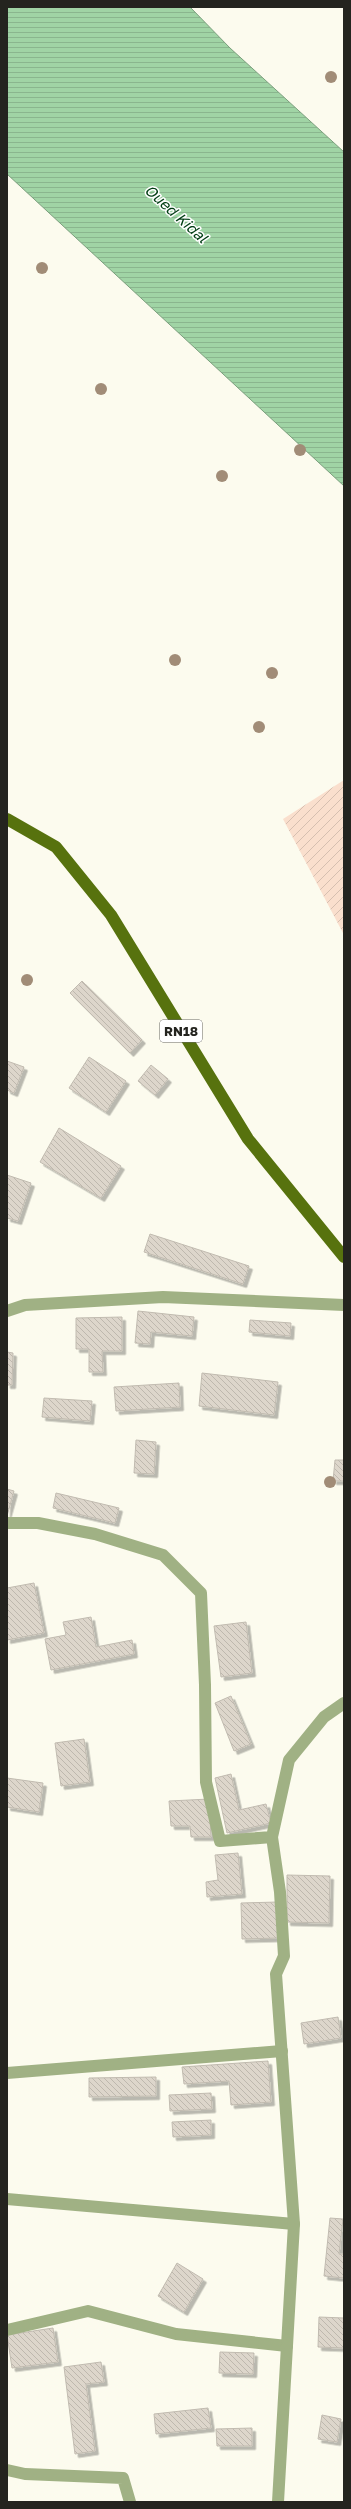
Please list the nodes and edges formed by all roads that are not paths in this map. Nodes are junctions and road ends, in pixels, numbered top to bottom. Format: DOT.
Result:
graph roads {
  1 [pos="7,820"];
  2 [pos="344,1257"];
  3 [pos="344,1305"];
  4 [pos="7,1311"];
  5 [pos="7,1523"];
  6 [pos="344,1703"];
  7 [pos="272,1837"];
  8 [pos="282,2050"];
  9 [pos="7,2073"];
  10 [pos="7,2199"];
  11 [pos="294,2224"];
  12 [pos="7,2330"];
  13 [pos="287,2346"];
  14 [pos="7,2470"];
  15 [pos="130,2502"];
  16 [pos="278,2502"];
  1 -- 2 [label="main road, RN18"];
  3 -- 4 [label="street"];
  5 -- 7 [label="street"];
  6 -- 7 [label="street"];
  7 -- 8 [label="street"];
  8 -- 9 [label="street"];
  8 -- 11 [label="street"];
  10 -- 11 [label="street"];
  11 -- 13 [label="street"];
  12 -- 13 [label="street"];
  13 -- 16 [label="street"];
  14 -- 15 [label="street"];
}
